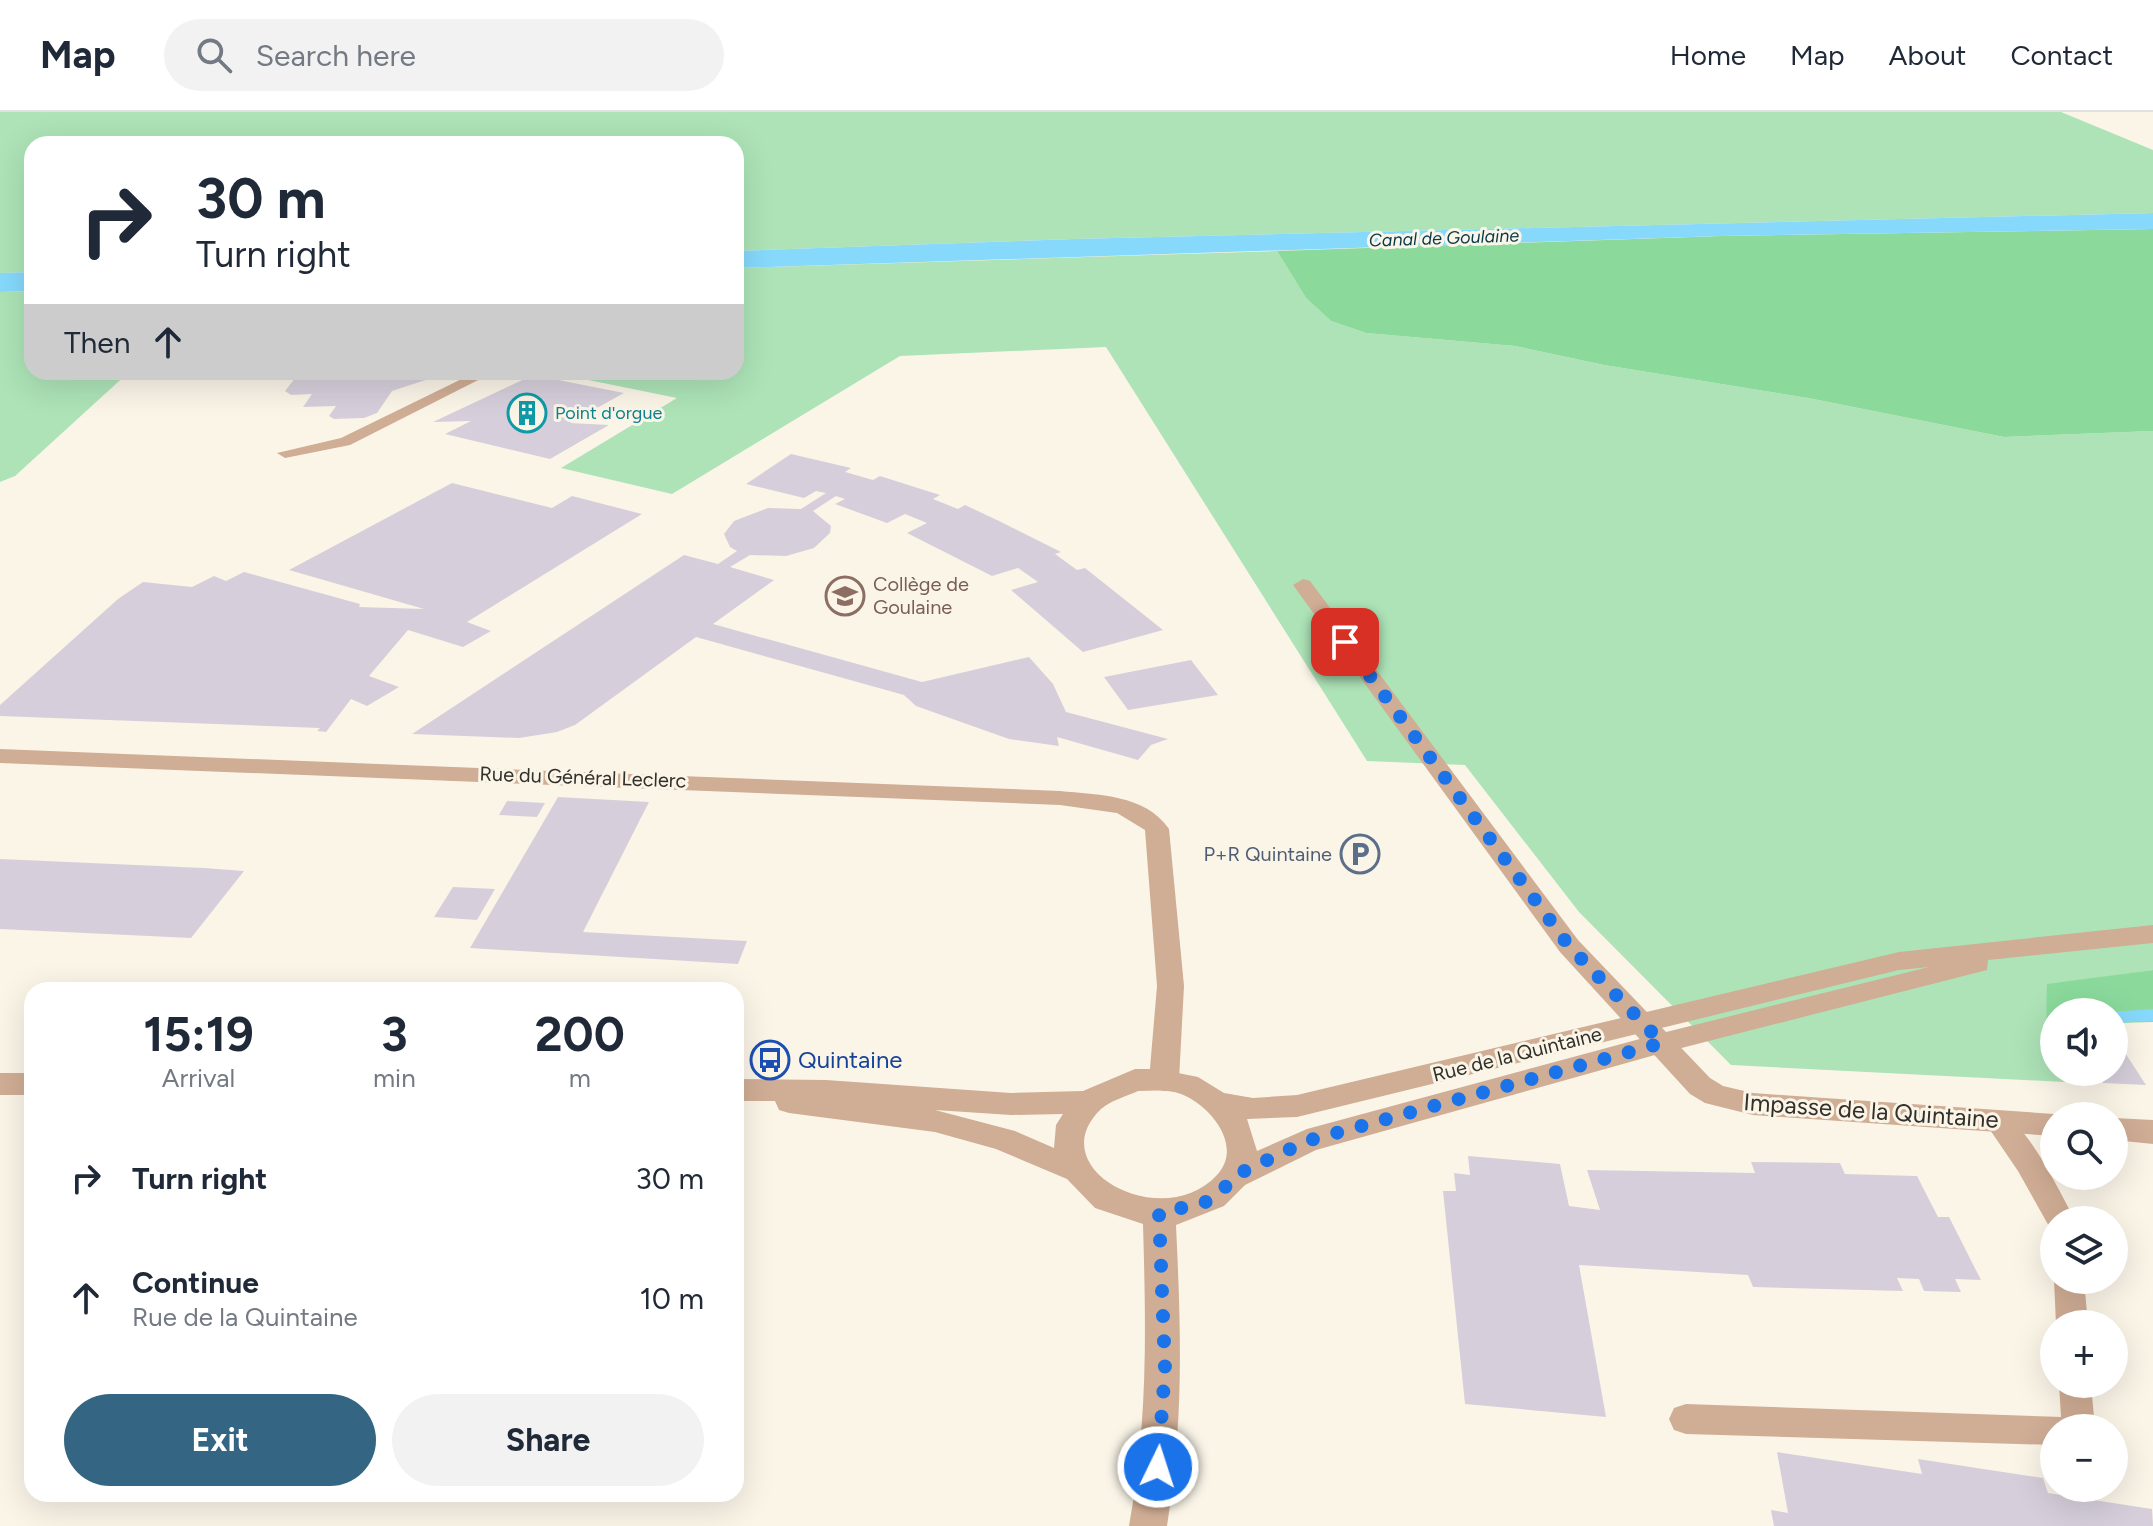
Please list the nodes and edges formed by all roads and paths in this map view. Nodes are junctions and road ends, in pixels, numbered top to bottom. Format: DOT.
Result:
graph roads {
  1 [pos="471,380"];
  2 [pos="285,453"];
  3 [pos="1303,585"];
  4 [pos="0,756"];
  5 [pos="2153,934"];
  6 [pos="1653,1033"];
  7 [pos="1164,1080"];
  8 [pos="0,1084"];
  9 [pos="24,1084"];
  10 [pos="744,1091"];
  11 [pos="744,1093"];
  12 [pos="1086,1102"];
  13 [pos="1219,1103"];
  14 [pos="1998,1121"];
  15 [pos="2040,1124"];
  16 [pos="2128,1130"];
  17 [pos="2153,1132"];
  18 [pos="1073,1169"];
  19 [pos="1234,1176"];
  20 [pos="2052,1206"];
  21 [pos="1159,1213"];
  22 [pos="1686,1419"];
  23 [pos="2040,1430"];
  24 [pos="1148,1526"];
  1 -- 2 [label="lane"];
  3 -- 6 [label="street, Impasse de la Quintaine"];
  4 -- 7 [label="street, Rue du Général Leclerc"];
  5 -- 6 [label="street, Rue de la Quintaine"];
  6 -- 13 [label="street, Rue de la Quintaine"];
  6 -- 14 [label="street, Impasse de la Quintaine"];
  6 -- 19 [label="street, Rue de la Quintaine"];
  7 -- 12 [label="street"];
  7 -- 13 [label="street"];
  8 -- 9 [label="street"];
  10 -- 12 [label="street"];
  11 -- 18 [label="street"];
  12 -- 18 [label="street"];
  13 -- 19 [label="street"];
  14 -- 15 [label="street, Impasse de la Quintaine"];
  14 -- 20 [label="lane"];
  16 -- 17 [label="street"];
  18 -- 21 [label="street"];
  19 -- 21 [label="street"];
  21 -- 24 [label="street"];
  22 -- 23 [label="lane"];
}
